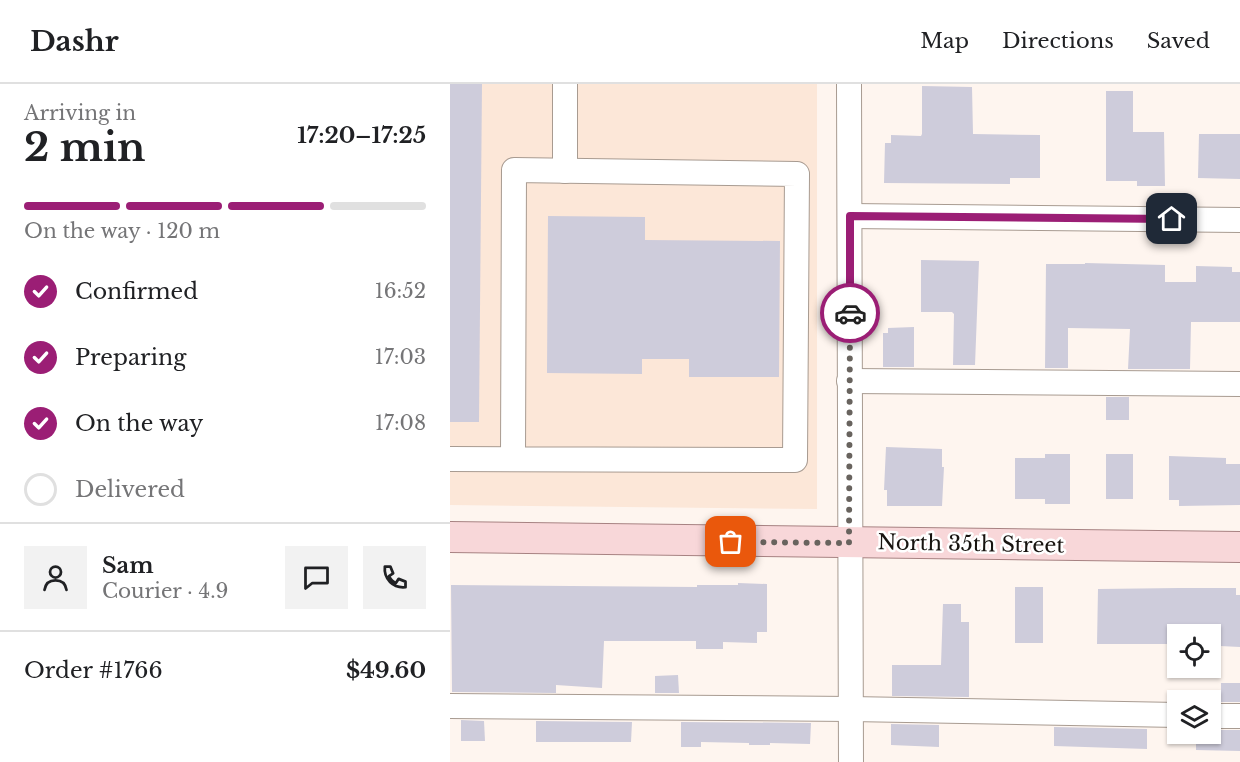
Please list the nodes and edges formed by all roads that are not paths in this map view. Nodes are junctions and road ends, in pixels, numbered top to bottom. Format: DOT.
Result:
graph roads {
  1 [pos="565,84"];
  2 [pos="849,84"];
  3 [pos="565,171"];
  4 [pos="850,216"];
  5 [pos="1240,220"];
  6 [pos="849,381"];
  7 [pos="1240,384"];
  8 [pos="450,459"];
  9 [pos="513,459"];
  10 [pos="450,537"];
  11 [pos="849,543"];
  12 [pos="1240,547"];
  13 [pos="450,706"];
  14 [pos="851,709"];
  15 [pos="1167,715"];
  16 [pos="1221,716"];
  17 [pos="1240,716"];
  18 [pos="850,762"];
  1 -- 3 [label="street"];
  2 -- 4 [label="street"];
  3 -- 9 [label="street"];
  3 -- 9 [label="street"];
  4 -- 5 [label="street"];
  4 -- 6 [label="street"];
  6 -- 7 [label="street"];
  6 -- 11 [label="street"];
  8 -- 9 [label="street"];
  10 -- 11 [label="main road, North 35th Street"];
  11 -- 12 [label="main road, North 35th Street"];
  11 -- 14 [label="street"];
  13 -- 14 [label="street"];
  14 -- 15 [label="street"];
  14 -- 18 [label="street"];
  16 -- 17 [label="street"];
}
